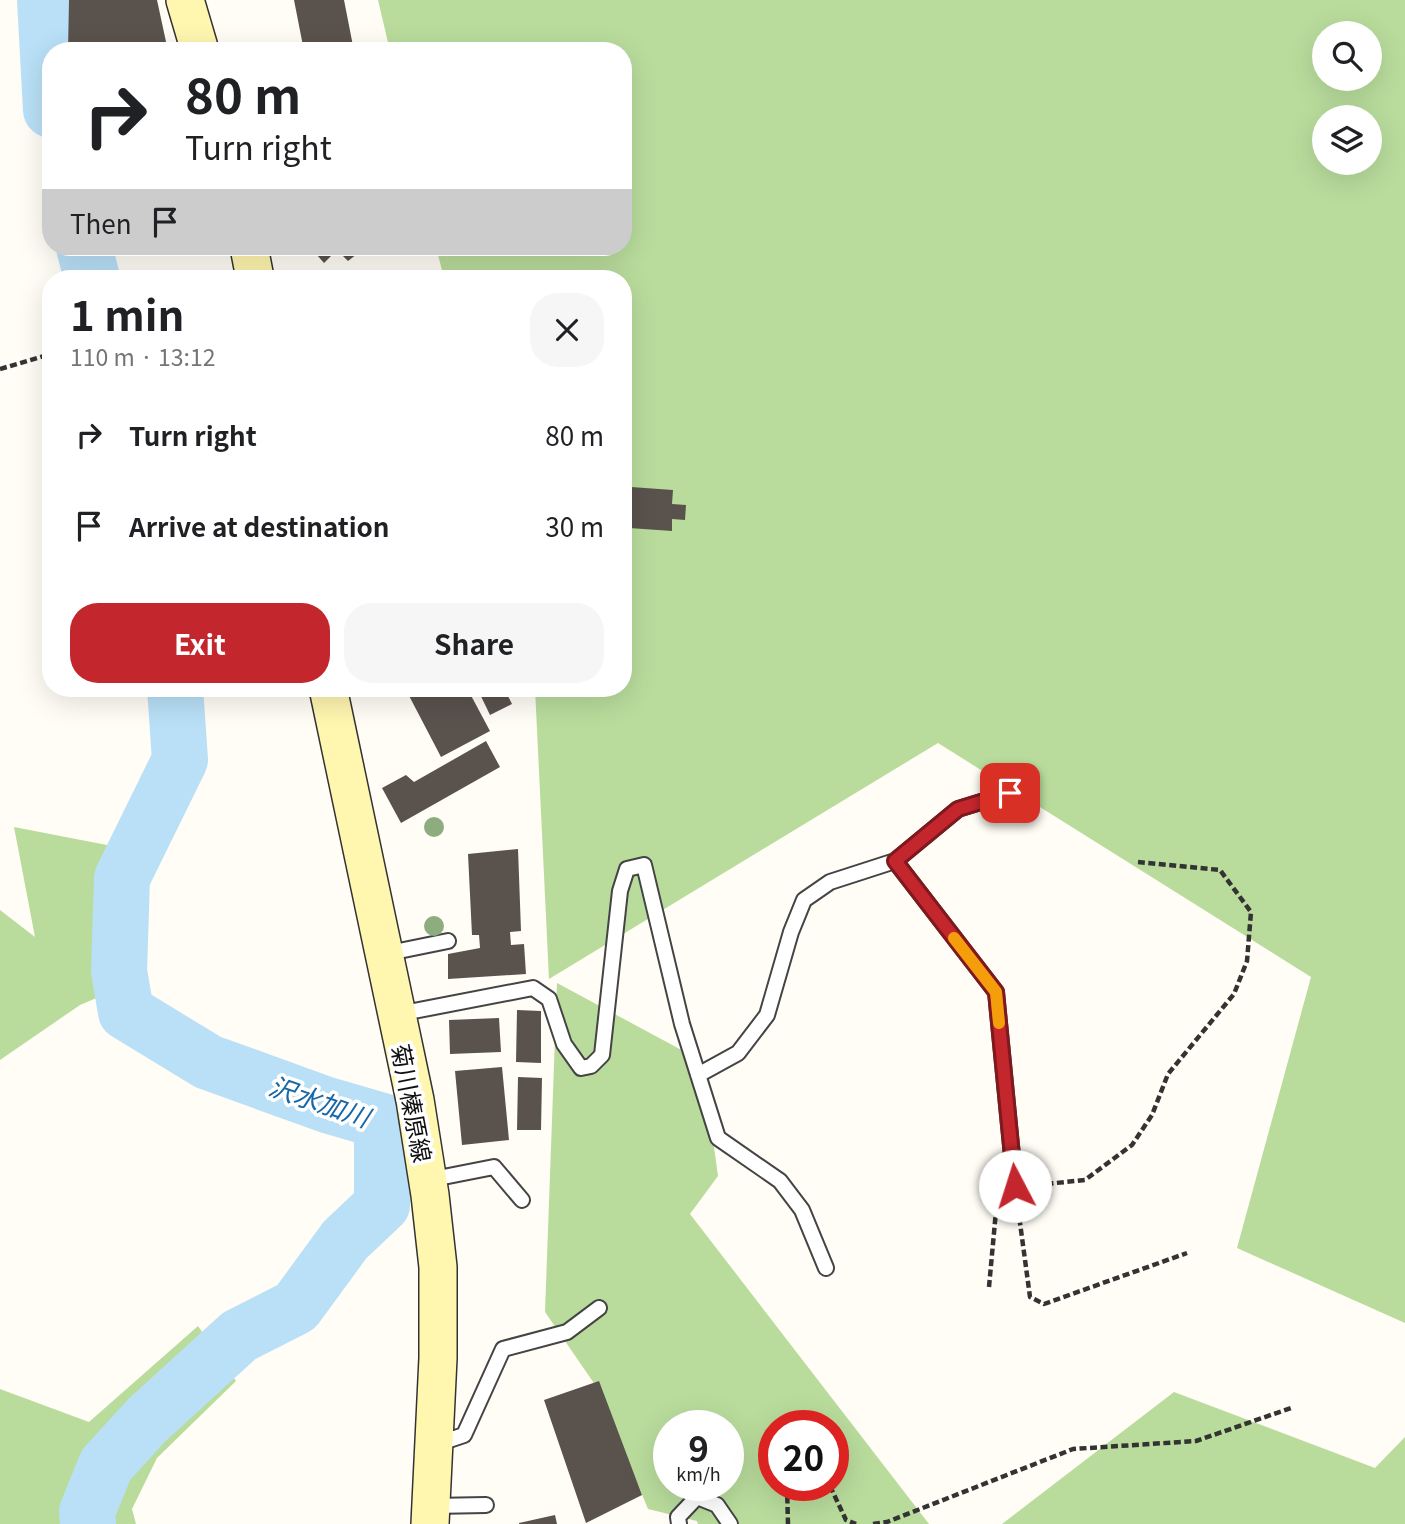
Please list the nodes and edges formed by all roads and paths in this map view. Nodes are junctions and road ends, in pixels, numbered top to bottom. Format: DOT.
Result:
graph roads {
  1 [pos="185,0"];
  2 [pos="197,42"];
  3 [pos="42,357"];
  4 [pos="0,369"];
  5 [pos="330,697"];
  6 [pos="1010,793"];
  7 [pos="895,861"];
  8 [pos="1139,862"];
  9 [pos="448,941"];
  10 [pos="384,954"];
  11 [pos="396,1014"];
  12 [pos="698,1076"];
  13 [pos="428,1180"];
  14 [pos="1015,1186"];
  15 [pos="522,1200"];
  16 [pos="1187,1253"];
  17 [pos="826,1268"];
  18 [pos="989,1287"];
  19 [pos="599,1308"];
  20 [pos="1291,1409"];
  21 [pos="434,1446"];
  22 [pos="787,1501"];
  23 [pos="837,1501"];
  24 [pos="486,1504"];
  25 [pos="430,1515"];
  26 [pos="680,1524"];
  27 [pos="730,1524"];
  28 [pos="788,1524"];
  29 [pos="856,1524"];
  30 [pos="873,1524"];
  1 -- 2 [label="main road"];
  3 -- 4 [label="path"];
  5 -- 10 [label="main road, 菊川榛原線"];
  6 -- 7 [label="lane"];
  7 -- 12 [label="lane"];
  7 -- 14 [label="lane"];
  8 -- 14 [label="path"];
  9 -- 10 [label="lane"];
  10 -- 11 [label="main road, 菊川榛原線"];
  11 -- 12 [label="lane"];
  11 -- 13 [label="main road, 菊川榛原線"];
  12 -- 17 [label="lane"];
  13 -- 15 [label="lane"];
  13 -- 21 [label="main road, 菊川榛原線"];
  14 -- 16 [label="path"];
  14 -- 18 [label="path"];
  19 -- 21 [label="lane"];
  20 -- 30 [label="path"];
  21 -- 25 [label="main road, 菊川榛原線"];
  22 -- 28 [label="path"];
  23 -- 29 [label="path"];
  24 -- 25 [label="lane"];
  26 -- 27 [label="lane"];
}
